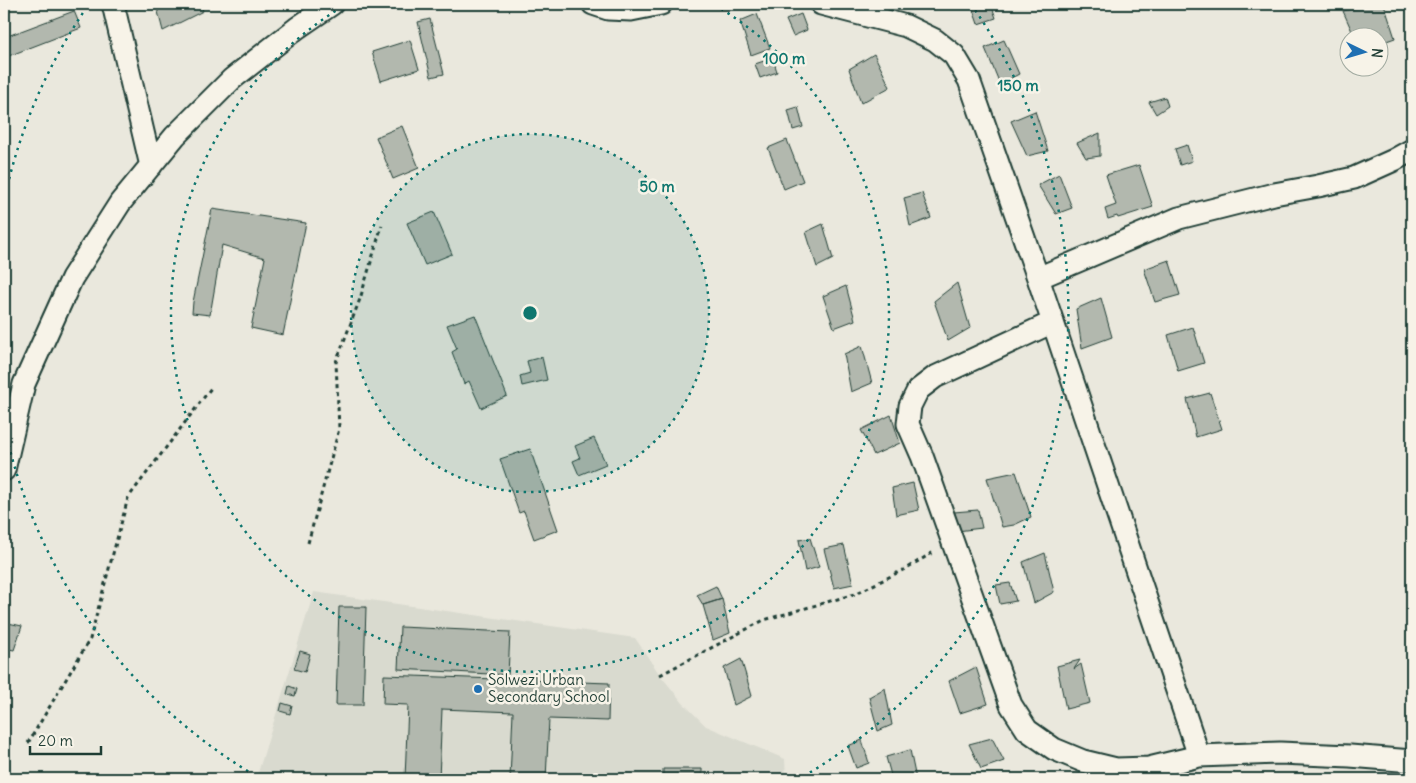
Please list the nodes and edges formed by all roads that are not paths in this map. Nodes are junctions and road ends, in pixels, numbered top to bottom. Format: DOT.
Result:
graph roads {
  1 [pos="113,4"];
  2 [pos="332,4"];
  3 [pos="593,4"];
  4 [pos="661,4"];
  5 [pos="821,4"];
  6 [pos="1412,150"];
  7 [pos="151,166"];
  8 [pos="1038,278"];
  9 [pos="1053,322"];
  10 [pos="4,470"];
  11 [pos="1198,756"];
  12 [pos="1412,761"];
  1 -- 7 [label="street"];
  2 -- 7 [label="street"];
  3 -- 4 [label="street"];
  5 -- 8 [label="street"];
  6 -- 8 [label="street"];
  7 -- 10 [label="street"];
  8 -- 9 [label="street"];
  9 -- 11 [label="street"];
  9 -- 11 [label="street"];
  11 -- 12 [label="street"];
}
